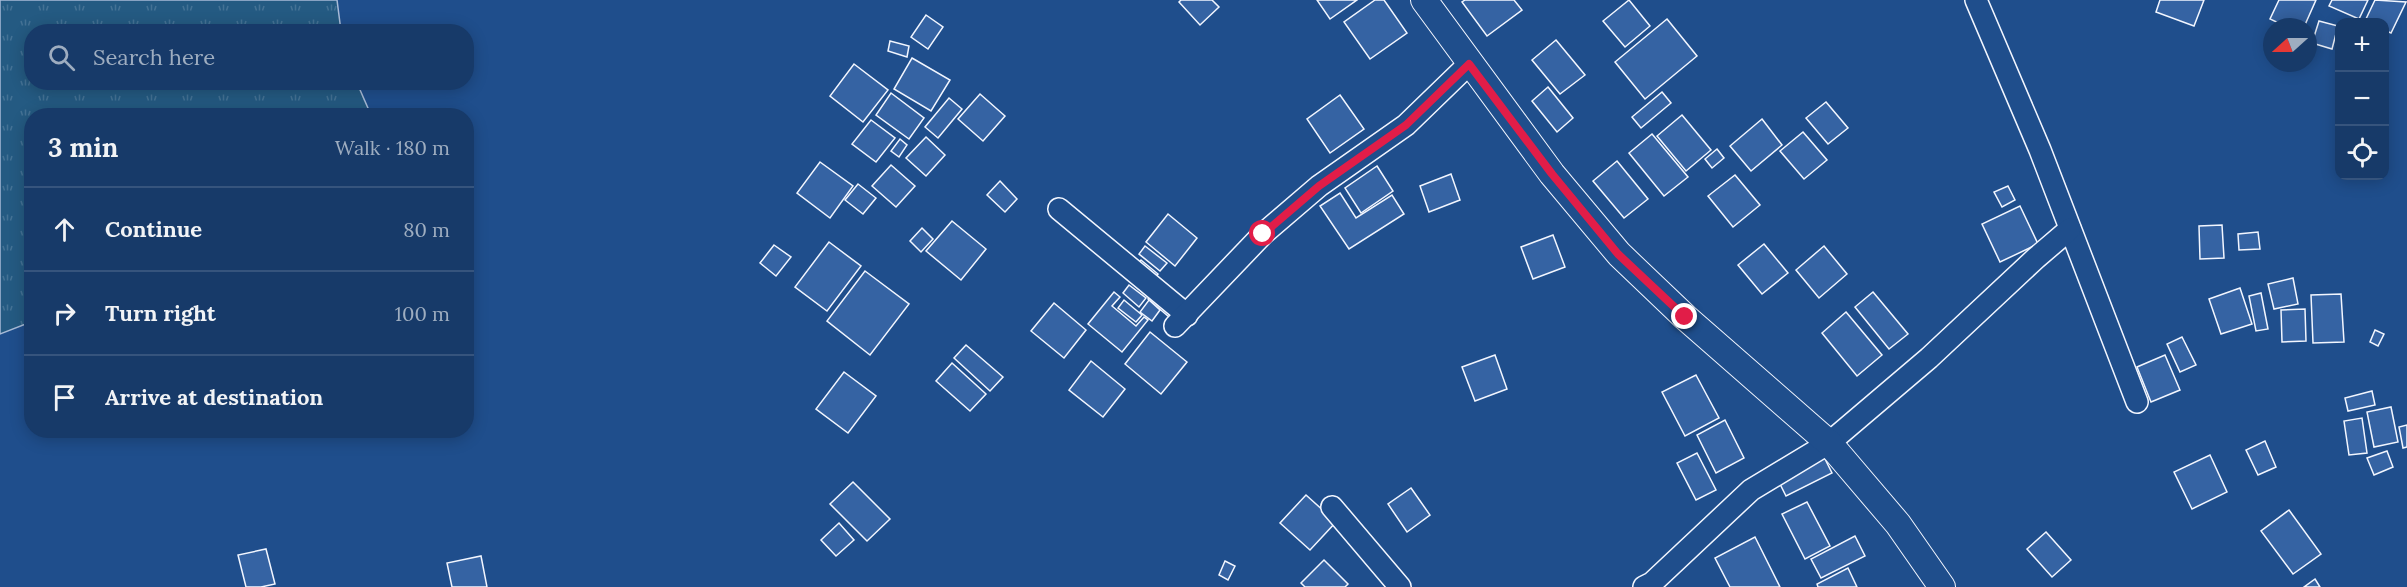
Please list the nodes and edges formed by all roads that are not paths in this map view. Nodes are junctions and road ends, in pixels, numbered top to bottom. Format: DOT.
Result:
graph roads {
  1 [pos="1424,0"];
  2 [pos="1976,0"];
  3 [pos="1469,64"];
  4 [pos="1059,209"];
  5 [pos="2070,229"];
  6 [pos="2137,402"];
  7 [pos="1829,443"];
  8 [pos="1332,507"];
  9 [pos="1400,587"];
  10 [pos="1644,587"];
  11 [pos="1942,587"];
  1 -- 3 [label="street"];
  2 -- 5 [label="street"];
  3 -- 4 [label="street"];
  3 -- 7 [label="street"];
  5 -- 6 [label="street"];
  5 -- 7 [label="street"];
  7 -- 10 [label="street"];
  7 -- 11 [label="street"];
  8 -- 9 [label="street"];
}
